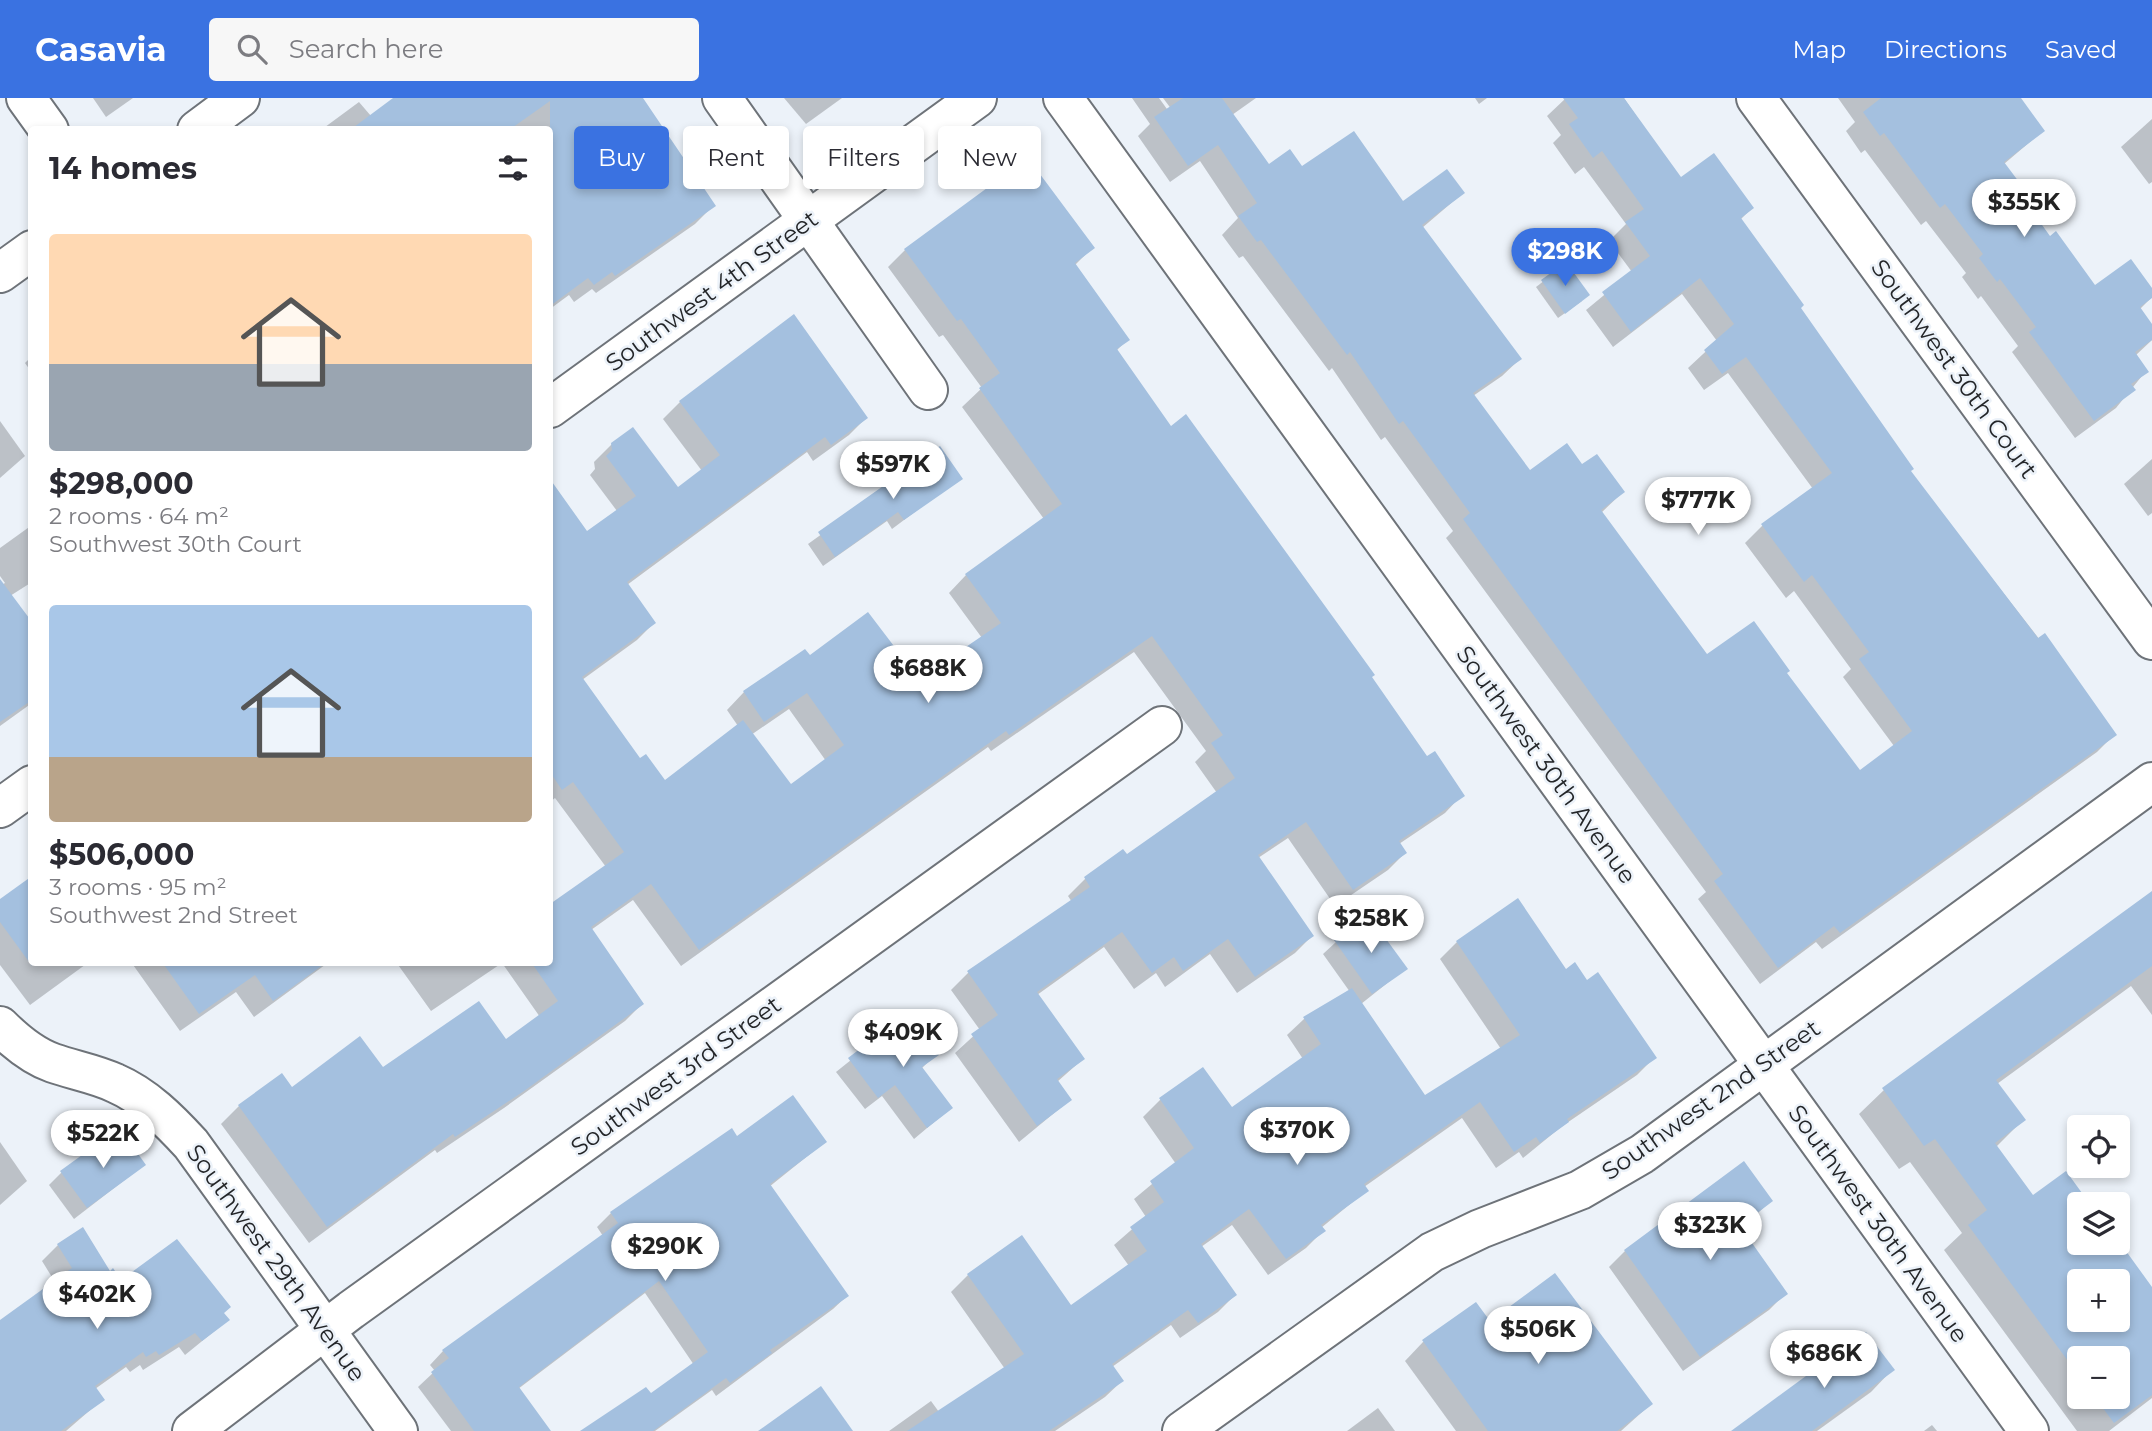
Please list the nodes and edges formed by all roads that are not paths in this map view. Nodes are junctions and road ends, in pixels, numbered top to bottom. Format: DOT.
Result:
graph roads {
  1 [pos="26,98"];
  2 [pos="240,98"];
  3 [pos="722,98"];
  4 [pos="977,98"];
  5 [pos="1063,98"];
  6 [pos="1756,98"];
  7 [pos="46,126"];
  8 [pos="202,126"];
  9 [pos="810,220"];
  10 [pos="28,253"];
  11 [pos="0,273"];
  12 [pos="928,390"];
  13 [pos="553,406"];
  14 [pos="2152,640"];
  15 [pos="1162,726"];
  16 [pos="2152,782"];
  17 [pos="28,788"];
  18 [pos="0,808"];
  19 [pos="0,1026"];
  20 [pos="1762,1065"];
  21 [pos="325,1332"];
  22 [pos="192,1431"];
  23 [pos="398,1431"];
  24 [pos="1182,1431"];
  25 [pos="2029,1431"];
  1 -- 7 [label="street"];
  2 -- 8 [label="street"];
  3 -- 9 [label="street"];
  4 -- 9 [label="street, Southwest 4th Street"];
  5 -- 20 [label="street, Southwest 30th Avenue"];
  6 -- 14 [label="street, Southwest 30th Court"];
  9 -- 12 [label="street"];
  9 -- 13 [label="street, Southwest 4th Street"];
  10 -- 11 [label="street"];
  15 -- 21 [label="street, Southwest 3rd Street"];
  16 -- 20 [label="street, Southwest 2nd Street"];
  17 -- 18 [label="street"];
  19 -- 21 [label="street, Southwest 29th Avenue"];
  20 -- 24 [label="street, Southwest 2nd Street"];
  20 -- 25 [label="street, Southwest 30th Avenue"];
  21 -- 22 [label="street, Southwest 3rd Street"];
  21 -- 23 [label="street, Southwest 29th Avenue"];
}
